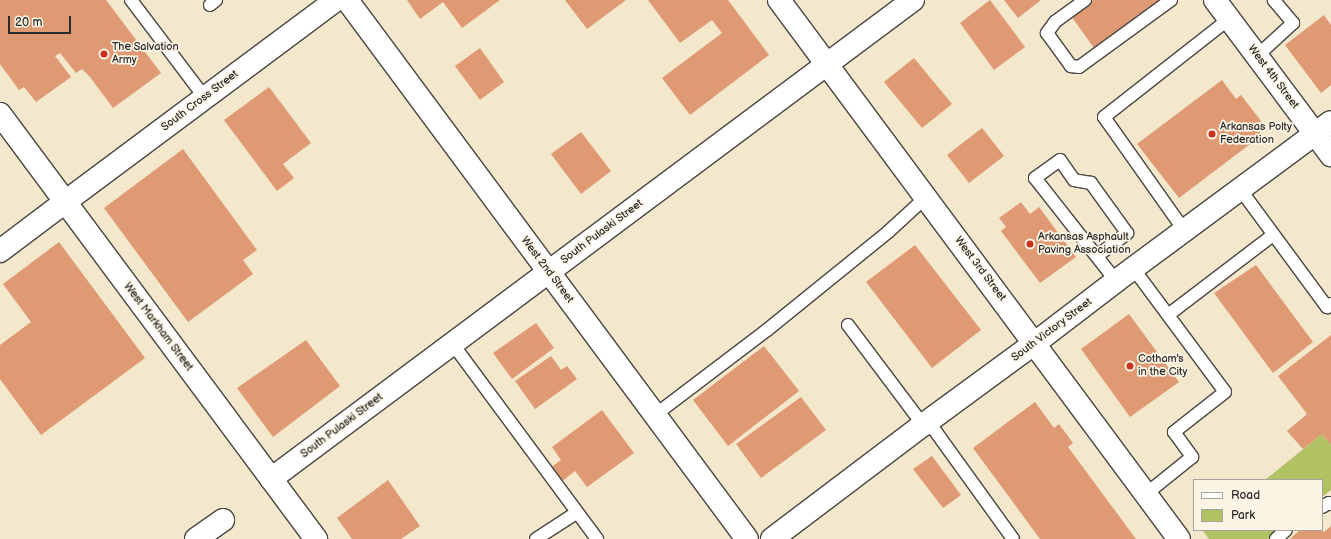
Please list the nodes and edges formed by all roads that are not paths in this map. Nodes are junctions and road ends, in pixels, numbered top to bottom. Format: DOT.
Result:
graph roads {
  1 [pos="131,0"];
  2 [pos="336,0"];
  3 [pos="347,0"];
  4 [pos="779,0"];
  5 [pos="913,0"];
  6 [pos="1085,0"];
  7 [pos="1171,0"];
  8 [pos="1215,0"];
  9 [pos="1274,0"];
  10 [pos="1229,19"];
  11 [pos="1257,56"];
  12 [pos="827,64"];
  13 [pos="205,98"];
  14 [pos="0,114"];
  15 [pos="1323,128"];
  16 [pos="1331,155"];
  17 [pos="1240,189"];
  18 [pos="926,197"];
  19 [pos="65,202"];
  20 [pos="1184,230"];
  21 [pos="1273,235"];
  22 [pos="0,251"];
  23 [pos="1097,256"];
  24 [pos="1133,268"];
  25 [pos="548,272"];
  26 [pos="1116,281"];
  27 [pos="1331,304"];
  28 [pos="1168,314"];
  29 [pos="848,325"];
  30 [pos="452,344"];
  31 [pos="1035,344"];
  32 [pos="655,415"];
  33 [pos="926,423"];
  34 [pos="271,479"];
  35 [pos="1146,494"];
  36 [pos="576,513"];
  37 [pos="223,520"];
  38 [pos="1285,531"];
  39 [pos="196,539"];
  40 [pos="316,539"];
  41 [pos="536,539"];
  42 [pos="597,539"];
  43 [pos="747,539"];
  44 [pos="772,539"];
  45 [pos="1013,539"];
  46 [pos="1179,539"];
  47 [pos="1276,539"];
  1 -- 13 [label="lane"];
  2 -- 13 [label="street, South Cross Street"];
  3 -- 25 [label="street, West 2nd Street"];
  4 -- 12 [label="street, West 3rd Street"];
  5 -- 12 [label="street, South Pulaski Street"];
  6 -- 7 [label="lane"];
  8 -- 10 [label="street, West 4th Street"];
  9 -- 11 [label="lane"];
  10 -- 11 [label="street, West 4th Street"];
  10 -- 20 [label="lane"];
  11 -- 15 [label="street, West 4th Street"];
  12 -- 18 [label="street, West 3rd Street"];
  12 -- 25 [label="street, South Pulaski Street"];
  13 -- 19 [label="street, South Cross Street"];
  14 -- 19 [label="street, West Markham Street"];
  15 -- 16 [label="street, West 4th Street"];
  15 -- 17 [label="street, South Victory Street"];
  17 -- 20 [label="street, South Victory Street"];
  17 -- 21 [label="lane"];
  18 -- 31 [label="street, West 3rd Street"];
  18 -- 32 [label="lane"];
  19 -- 22 [label="street, South Cross Street"];
  19 -- 34 [label="street, West Markham Street"];
  20 -- 24 [label="street, South Victory Street"];
  21 -- 27 [label="lane"];
  21 -- 28 [label="lane"];
  23 -- 23 [label="lane"];
  23 -- 26 [label="lane"];
  24 -- 26 [label="street, South Victory Street"];
  24 -- 28 [label="lane"];
  25 -- 30 [label="street, South Pulaski Street"];
  25 -- 32 [label="street, West 2nd Street"];
  26 -- 31 [label="street, South Victory Street"];
  28 -- 35 [label="lane"];
  29 -- 33 [label="lane"];
  30 -- 34 [label="street, South Pulaski Street"];
  30 -- 36 [label="lane"];
  31 -- 33 [label="street, South Victory Street"];
  31 -- 35 [label="street, West 3rd Street"];
  32 -- 43 [label="street, West 2nd Street"];
  33 -- 44 [label="street, South Victory Street"];
  33 -- 45 [label="lane"];
  34 -- 40 [label="street, West Markham Street"];
  35 -- 46 [label="street, West 3rd Street"];
  36 -- 41 [label="lane"];
  36 -- 42 [label="lane"];
  37 -- 39 [label="street"];
  38 -- 47 [label="lane"];
}
